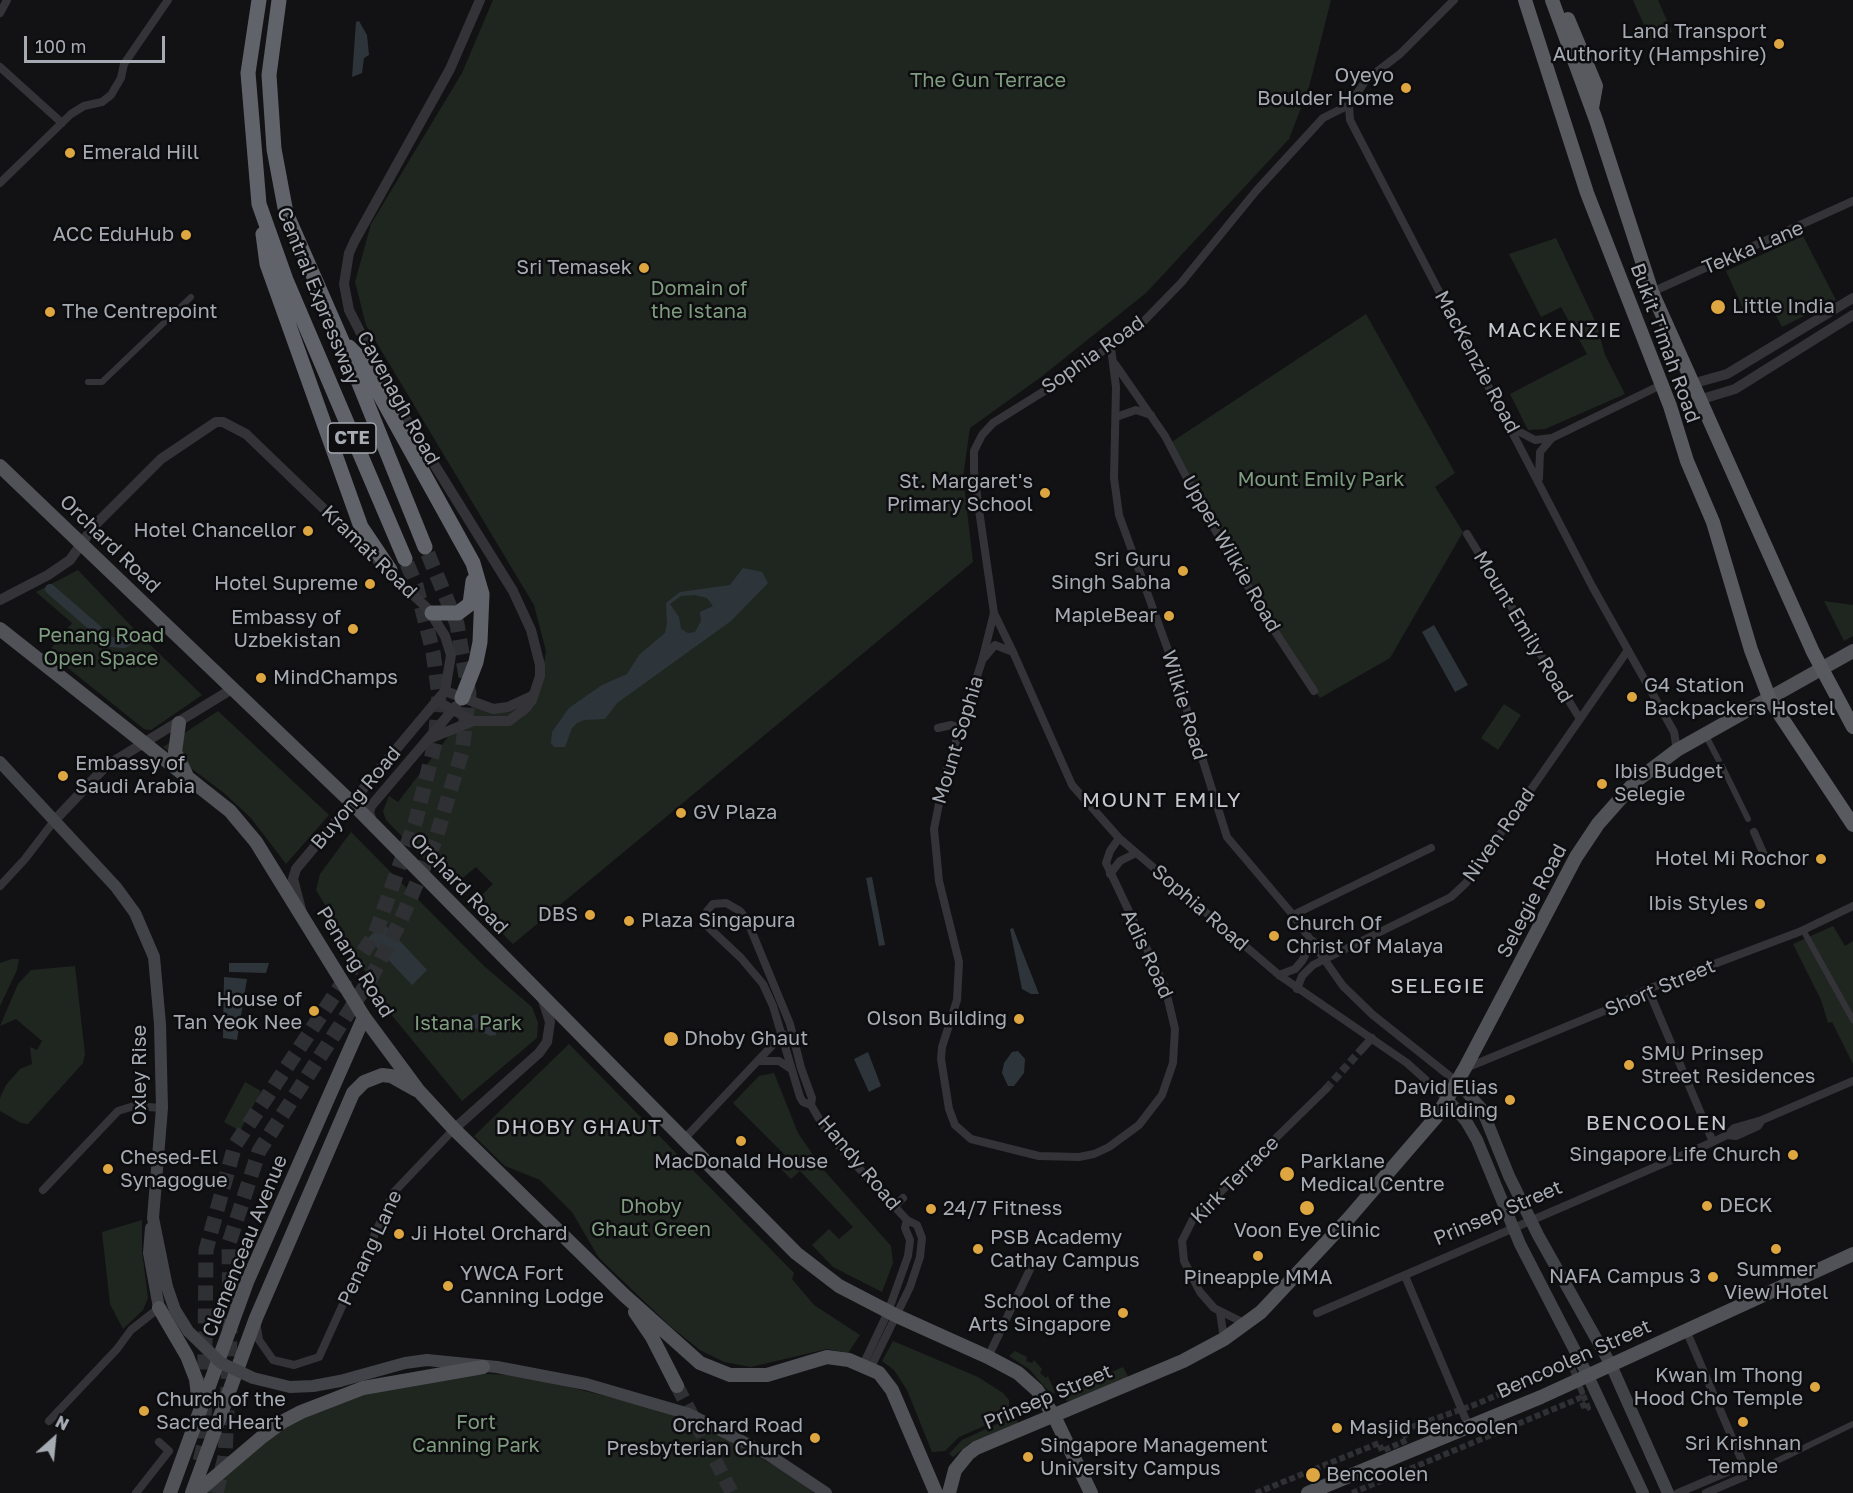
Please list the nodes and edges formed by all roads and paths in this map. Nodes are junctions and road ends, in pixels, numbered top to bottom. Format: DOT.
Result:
graph roads {
  1 [pos="8,0"];
  2 [pos="168,0"];
  3 [pos="259,0"];
  4 [pos="279,0"];
  5 [pos="480,0"];
  6 [pos="1454,0"];
  7 [pos="1525,0"];
  8 [pos="1552,0"];
  9 [pos="1561,0"];
  10 [pos="0,13"];
  11 [pos="0,67"];
  12 [pos="1349,105"];
  13 [pos="1592,109"];
  14 [pos="62,123"];
  15 [pos="0,183"];
  16 [pos="1853,201"];
  17 [pos="259,204"];
  18 [pos="1652,292"];
  19 [pos="191,297"];
  20 [pos="1853,298"];
  21 [pos="1853,315"];
  22 [pos="342,341"];
  23 [pos="1775,347"];
  24 [pos="1111,348"];
  25 [pos="1782,359"];
  26 [pos="1115,363"];
  27 [pos="88,381"];
  28 [pos="1695,383"];
  29 [pos="1661,385"];
  30 [pos="1702,399"];
  31 [pos="1152,416"];
  32 [pos="1116,417"];
  33 [pos="1512,428"];
  34 [pos="1552,438"];
  35 [pos="0,466"];
  36 [pos="1539,482"];
  37 [pos="1467,534"];
  38 [pos="82,542"];
  39 [pos="425,547"];
  40 [pos="405,559"];
  41 [pos="472,563"];
  42 [pos="390,570"];
  43 [pos="0,600"];
  44 [pos="432,613"];
  45 [pos="994,614"];
  46 [pos="1,631"];
  47 [pos="1628,650"];
  48 [pos="1853,651"];
  49 [pos="1013,652"];
  50 [pos="982,661"];
  51 [pos="1822,670"];
  52 [pos="232,689"];
  53 [pos="445,691"];
  54 [pos="1314,691"];
  55 [pos="532,696"];
  56 [pos="1770,700"];
  57 [pos="437,701"];
  58 [pos="457,704"];
  59 [pos="1580,719"];
  60 [pos="473,721"];
  61 [pos="179,723"];
  62 [pos="938,728"];
  63 [pos="960,728"];
  64 [pos="1853,728"];
  65 [pos="1705,733"];
  66 [pos="429,739"];
  67 [pos="144,745"];
  68 [pos="1677,750"];
  69 [pos="1717,757"];
  70 [pos="0,762"];
  71 [pos="1723,768"];
  72 [pos="188,778"];
  73 [pos="351,802"];
  74 [pos="1748,819"];
  75 [pos="56,823"];
  76 [pos="372,824"];
  77 [pos="1853,825"];
  78 [pos="1754,832"];
  79 [pos="1119,838"];
  80 [pos="1431,848"];
  81 [pos="1136,853"];
  82 [pos="1765,857"];
  83 [pos="1110,874"];
  84 [pos="0,886"];
  85 [pos="1853,906"];
  86 [pos="302,913"];
  87 [pos="1293,915"];
  88 [pos="1803,930"];
  89 [pos="1313,940"];
  90 [pos="1326,961"];
  91 [pos="1279,975"];
  92 [pos="1297,989"];
  93 [pos="1648,989"];
  94 [pos="542,996"];
  95 [pos="364,1017"];
  96 [pos="1853,1020"];
  97 [pos="790,1024"];
  98 [pos="782,1036"];
  99 [pos="1372,1038"];
  100 [pos="1361,1050"];
  101 [pos="760,1060"];
  102 [pos="1465,1068"];
  103 [pos="791,1069"];
  104 [pos="1853,1081"];
  105 [pos="1457,1082"];
  106 [pos="1326,1089"];
  107 [pos="418,1090"];
  108 [pos="1447,1100"];
  109 [pos="811,1105"];
  110 [pos="162,1108"];
  111 [pos="321,1118"];
  112 [pos="338,1126"];
  113 [pos="454,1129"];
  114 [pos="963,1133"];
  115 [pos="685,1138"];
  116 [pos="1713,1142"];
  117 [pos="43,1190"];
  118 [pos="903,1198"];
  119 [pos="895,1206"];
  120 [pos="153,1218"];
  121 [pos="1531,1221"];
  122 [pos="1514,1229"];
  123 [pos="1853,1254"];
  124 [pos="1034,1261"];
  125 [pos="1405,1276"];
  126 [pos="624,1295"];
  127 [pos="159,1308"];
  128 [pos="1220,1312"];
  129 [pos="1317,1313"];
  130 [pos="893,1314"];
  131 [pos="256,1318"];
  132 [pos="1247,1325"];
  133 [pos="1686,1330"];
  134 [pos="1224,1339"];
  135 [pos="988,1357"];
  136 [pos="1571,1365"];
  137 [pos="1611,1365"];
  138 [pos="486,1367"];
  139 [pos="866,1367"];
  140 [pos="1583,1383"];
  141 [pos="676,1386"];
  142 [pos="199,1413"];
  143 [pos="1054,1416"];
  144 [pos="49,1421"];
  145 [pos="1853,1424"];
  146 [pos="1469,1427"];
  147 [pos="159,1442"];
  148 [pos="1744,1465"];
  149 [pos="1748,1475"];
  150 [pos="138,1493"];
  151 [pos="170,1493"];
  152 [pos="194,1493"];
  153 [pos="826,1493"];
  154 [pos="936,1493"];
  155 [pos="949,1493"];
  156 [pos="1091,1493"];
  157 [pos="1308,1493"];
  158 [pos="1643,1493"];
  159 [pos="1668,1493"];
  160 [pos="1678,1493"];
  161 [pos="1706,1493"];
  1 -- 10 [label="street"];
  2 -- 14 [label="street"];
  3 -- 17 [label="highway, Central Expressway / CTE"];
  4 -- 22 [label="highway, Central Expressway / CTE"];
  5 -- 55 [label="street, Cavenagh Road"];
  6 -- 12 [label="street"];
  7 -- 29 [label="highway, Bukit Timah Road"];
  8 -- 13 [label="highway, Bukit Timah Road"];
  9 -- 13 [label="highway"];
  11 -- 14 [label="street"];
  12 -- 24 [label="street, Sophia Road"];
  12 -- 33 [label="street, MacKenzie Road"];
  13 -- 18 [label="highway, Bukit Timah Road"];
  14 -- 15 [label="street"];
  16 -- 18 [label="street, Tekka Lane"];
  17 -- 40 [label="highway, Central Expressway / CTE"];
  17 -- 42 [label="highway"];
  18 -- 28 [label="highway, Bukit Timah Road"];
  19 -- 27 [label="street"];
  20 -- 23 [label="street"];
  21 -- 25 [label="street"];
  22 -- 39 [label="highway, Central Expressway / CTE"];
  22 -- 41 [label="highway"];
  23 -- 25 [label="street"];
  23 -- 28 [label="street"];
  24 -- 26 [label="street, Wilkie Road"];
  24 -- 45 [label="street, Sophia Road"];
  25 -- 30 [label="street"];
  26 -- 31 [label="street, Upper Wilkie Road"];
  26 -- 32 [label="street, Wilkie Road"];
  28 -- 30 [label="highway, Bukit Timah Road"];
  29 -- 34 [label="street"];
  29 -- 56 [label="highway, Bukit Timah Road"];
  30 -- 51 [label="highway, Bukit Timah Road"];
  31 -- 32 [label="street"];
  31 -- 54 [label="street, Upper Wilkie Road"];
  32 -- 87 [label="street, Wilkie Road"];
  33 -- 34 [label="street"];
  33 -- 36 [label="street, MacKenzie Road"];
  34 -- 36 [label="street"];
  35 -- 38 [label="main road, Orchard Road"];
  36 -- 47 [label="street, MacKenzie Road"];
  37 -- 59 [label="street, Mount Emily Road"];
  38 -- 42 [label="street, Kramat Road"];
  38 -- 43 [label="street"];
  38 -- 52 [label="main road, Orchard Road"];
  41 -- 44 [label="highway"];
  41 -- 58 [label="highway"];
  42 -- 44 [label="street, Kramat Road"];
  44 -- 53 [label="street, Kramat Road"];
  45 -- 49 [label="street, Sophia Road"];
  45 -- 50 [label="street, Mount Sophia"];
  46 -- 67 [label="main road, Penang Road"];
  47 -- 59 [label="street, Niven Road"];
  47 -- 68 [label="street, MacKenzie Road"];
  48 -- 51 [label="main road, Selegie Road"];
  49 -- 50 [label="street, Mount Sophia"];
  49 -- 79 [label="street, Sophia Road"];
  50 -- 63 [label="street, Mount Sophia"];
  51 -- 56 [label="main road, Selegie Road"];
  51 -- 64 [label="highway, Bukit Timah Road"];
  52 -- 61 [label="street"];
  52 -- 73 [label="main road, Orchard Road"];
  53 -- 57 [label="street, Buyong Road"];
  53 -- 58 [label="street, Cavenagh Road"];
  55 -- 58 [label="street, Cavenagh Road"];
  55 -- 60 [label="street, Cavenagh Road"];
  56 -- 65 [label="main road, Selegie Road"];
  56 -- 77 [label="highway, Bukit Timah Road"];
  57 -- 58 [label="street, Cavenagh Road"];
  57 -- 73 [label="street, Buyong Road"];
  58 -- 60 [label="street, Cavenagh Road"];
  58 -- 66 [label="street, Buyong Road"];
  59 -- 90 [label="street, Niven Road"];
  60 -- 66 [label="street"];
  61 -- 67 [label="street"];
  61 -- 72 [label="main road"];
  62 -- 63 [label="street"];
  63 -- 114 [label="street, Mount Sophia"];
  65 -- 68 [label="main road, Selegie Road"];
  65 -- 69 [label="street"];
  66 -- 76 [label="street, Buyong Road"];
  67 -- 72 [label="main road, Penang Road"];
  67 -- 75 [label="street"];
  68 -- 102 [label="main road, Selegie Road"];
  70 -- 75 [label="main road, Oxley Rise"];
  71 -- 74 [label="street"];
  72 -- 86 [label="main road, Penang Road"];
  73 -- 76 [label="main road, Orchard Road"];
  73 -- 86 [label="street, Buyong Road"];
  75 -- 84 [label="street"];
  75 -- 110 [label="main road, Oxley Rise"];
  76 -- 94 [label="main road, Orchard Road"];
  78 -- 82 [label="street"];
  79 -- 81 [label="street, Sophia Road"];
  79 -- 83 [label="street"];
  80 -- 87 [label="street"];
  81 -- 83 [label="street"];
  81 -- 91 [label="street, Sophia Road"];
  83 -- 114 [label="street, Adis Road"];
  85 -- 88 [label="street, Short Street"];
  86 -- 95 [label="main road, Penang Road"];
  87 -- 89 [label="street, Wilkie Road"];
  88 -- 93 [label="street, Short Street"];
  88 -- 96 [label="street"];
  89 -- 90 [label="street, Wilkie Road"];
  89 -- 91 [label="street"];
  90 -- 92 [label="street, Niven Road"];
  90 -- 105 [label="street, Wilkie Road"];
  91 -- 92 [label="street, Sophia Road"];
  92 -- 99 [label="street, Sophia Road"];
  93 -- 102 [label="street, Short Street"];
  93 -- 116 [label="street"];
  94 -- 113 [label="street, Penang Lane"];
  94 -- 115 [label="main road, Orchard Road"];
  95 -- 107 [label="main road, Penang Road"];
  95 -- 111 [label="main road, Clemenceau Avenue"];
  97 -- 98 [label="street"];
  97 -- 98 [label="street, Handy Road"];
  97 -- 109 [label="street, Handy Road"];
  98 -- 101 [label="street"];
  98 -- 103 [label="street, Handy Road"];
  99 -- 100 [label="street"];
  99 -- 108 [label="street, Sophia Road"];
  101 -- 103 [label="street"];
  101 -- 115 [label="street"];
  102 -- 105 [label="main road, Selegie Road"];
  103 -- 109 [label="street, Handy Road"];
  104 -- 116 [label="street, Prinsep Street"];
  105 -- 108 [label="main road, Selegie Road"];
  105 -- 121 [label="main road"];
  106 -- 128 [label="street, Kirk Terrace"];
  107 -- 112 [label="main road, Clemenceau Avenue"];
  107 -- 113 [label="main road, Penang Road"];
  108 -- 122 [label="main road"];
  108 -- 132 [label="main road, Selegie Road"];
  109 -- 119 [label="street, Handy Road"];
  110 -- 117 [label="street"];
  110 -- 120 [label="main road, Oxley Rise"];
  111 -- 112 [label="main road"];
  111 -- 142 [label="main road, Clemenceau Avenue"];
  112 -- 131 [label="main road, Clemenceau Avenue"];
  113 -- 126 [label="main road, Penang Road"];
  113 -- 131 [label="street, Penang Lane"];
  115 -- 130 [label="main road, Orchard Road"];
  116 -- 121 [label="street, Prinsep Street"];
  118 -- 119 [label="street"];
  119 -- 130 [label="street, Handy Road"];
  120 -- 127 [label="main road"];
  120 -- 138 [label="main road, Oxley Rise, bridge"];
  121 -- 122 [label="street, Prinsep Street"];
  121 -- 137 [label="main road"];
  122 -- 125 [label="street, Prinsep Street"];
  122 -- 140 [label="main road"];
  123 -- 133 [label="main road, Bencoolen Street"];
  124 -- 135 [label="street"];
  125 -- 129 [label="street, Prinsep Street"];
  125 -- 146 [label="street"];
  126 -- 139 [label="main road, Penang Road"];
  126 -- 141 [label="main road"];
  127 -- 142 [label="main road"];
  127 -- 144 [label="street"];
  128 -- 132 [label="street, Kirk Terrace"];
  128 -- 134 [label="street"];
  130 -- 135 [label="main road, Orchard Road"];
  130 -- 139 [label="street, Handy Road"];
  131 -- 152 [label="main road, Clemenceau Avenue"];
  132 -- 134 [label="main road, Prinsep Street"];
  133 -- 137 [label="main road, Bencoolen Street"];
  133 -- 148 [label="street"];
  134 -- 143 [label="main road, Prinsep Street"];
  135 -- 143 [label="main road, Orchard Road"];
  136 -- 140 [label="street"];
  137 -- 140 [label="main road, Bencoolen Street"];
  137 -- 159 [label="main road"];
  138 -- 152 [label="main road"];
  138 -- 153 [label="main road, Oxley Rise"];
  139 -- 154 [label="main road"];
  140 -- 146 [label="main road, Bencoolen Street"];
  140 -- 158 [label="main road"];
  142 -- 151 [label="main road, Clemenceau Avenue"];
  143 -- 155 [label="main road, Prinsep Street"];
  143 -- 156 [label="main road, Orchard Road"];
  145 -- 149 [label="street"];
  146 -- 157 [label="main road, Bencoolen Street"];
  147 -- 150 [label="street"];
  148 -- 149 [label="street"];
  148 -- 160 [label="street"];
  149 -- 161 [label="street"];
}
